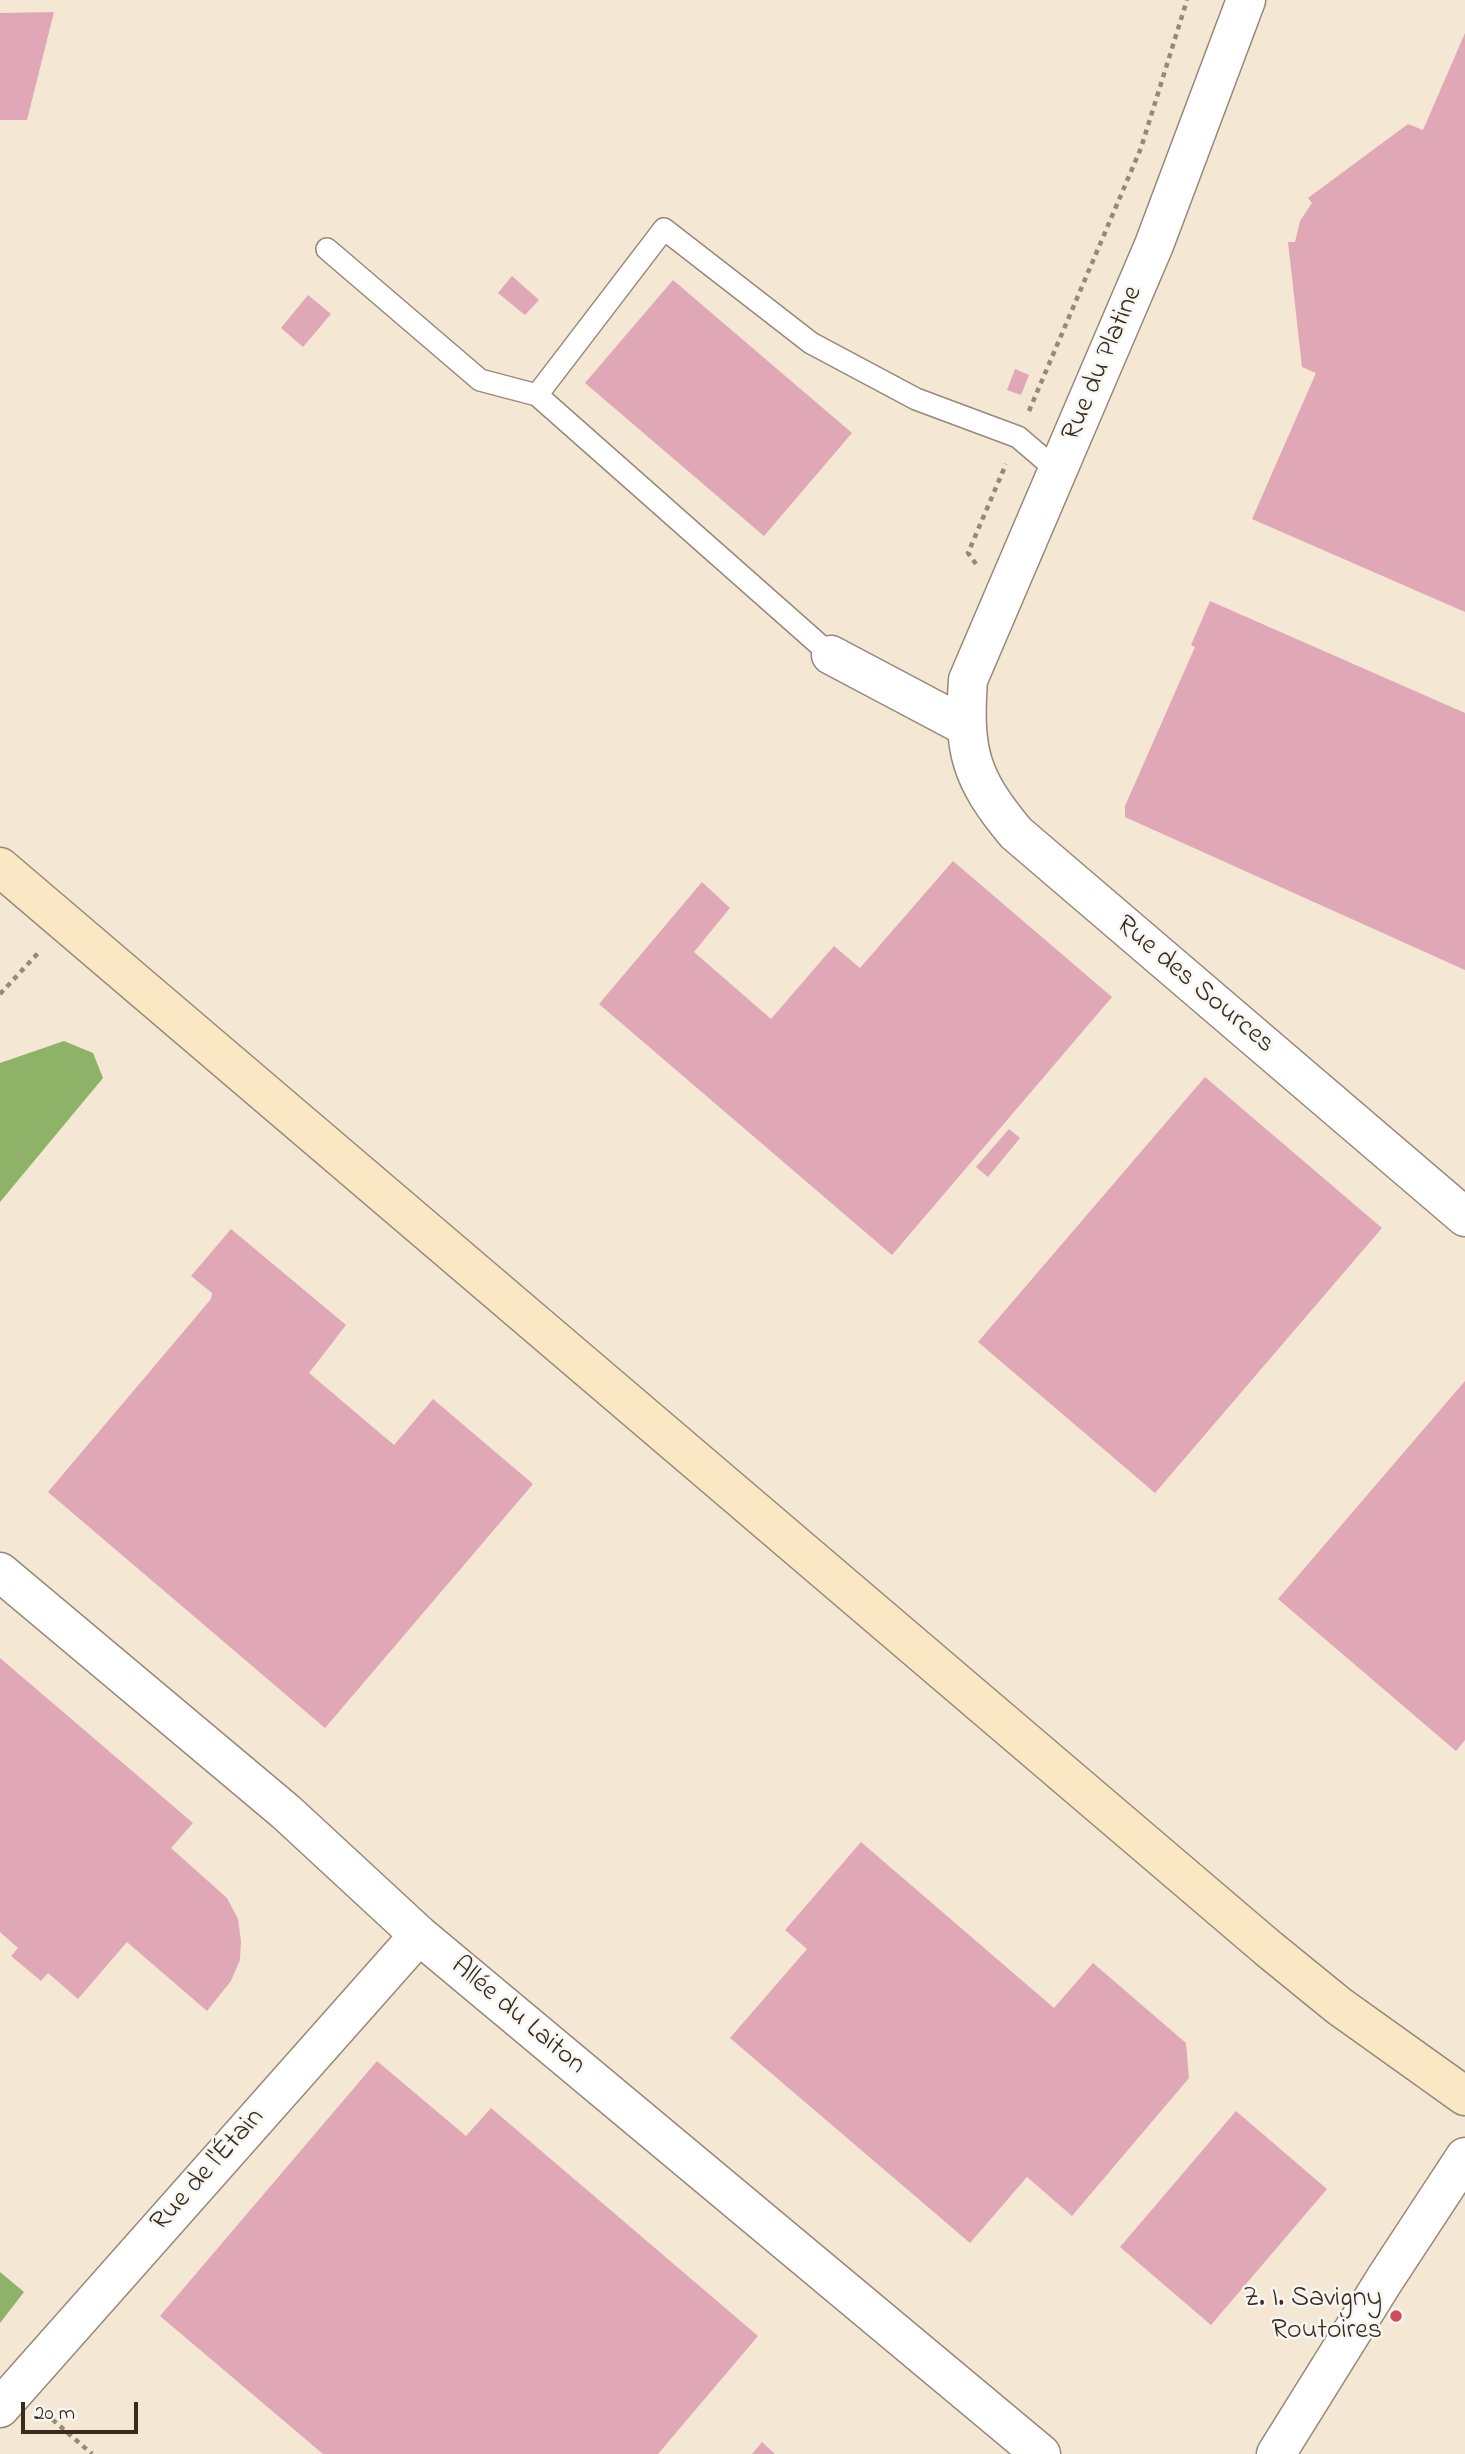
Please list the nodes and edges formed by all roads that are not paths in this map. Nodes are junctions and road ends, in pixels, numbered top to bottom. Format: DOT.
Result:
graph roads {
  1 [pos="1246,0"];
  2 [pos="327,249"];
  3 [pos="537,395"];
  4 [pos="1059,472"];
  5 [pos="831,655"];
  6 [pos="965,726"];
  7 [pos="0,867"];
  8 [pos="1465,1217"];
  9 [pos="0,1572"];
  10 [pos="419,1935"];
  11 [pos="1465,2096"];
  12 [pos="1465,2158"];
  13 [pos="8,2398"];
  14 [pos="1041,2454"];
  15 [pos="1276,2454"];
  1 -- 4 [label="street, Rue du Platine"];
  2 -- 3 [label="lane"];
  3 -- 4 [label="lane"];
  3 -- 5 [label="lane"];
  4 -- 6 [label="street, Rue du Platine"];
  5 -- 6 [label="street"];
  6 -- 8 [label="street, Rue des Sources"];
  7 -- 11 [label="street"];
  9 -- 10 [label="street, Allée du Laiton"];
  10 -- 13 [label="street, Rue de l'Étain"];
  10 -- 14 [label="street, Allée du Laiton"];
  12 -- 15 [label="street"];
}
